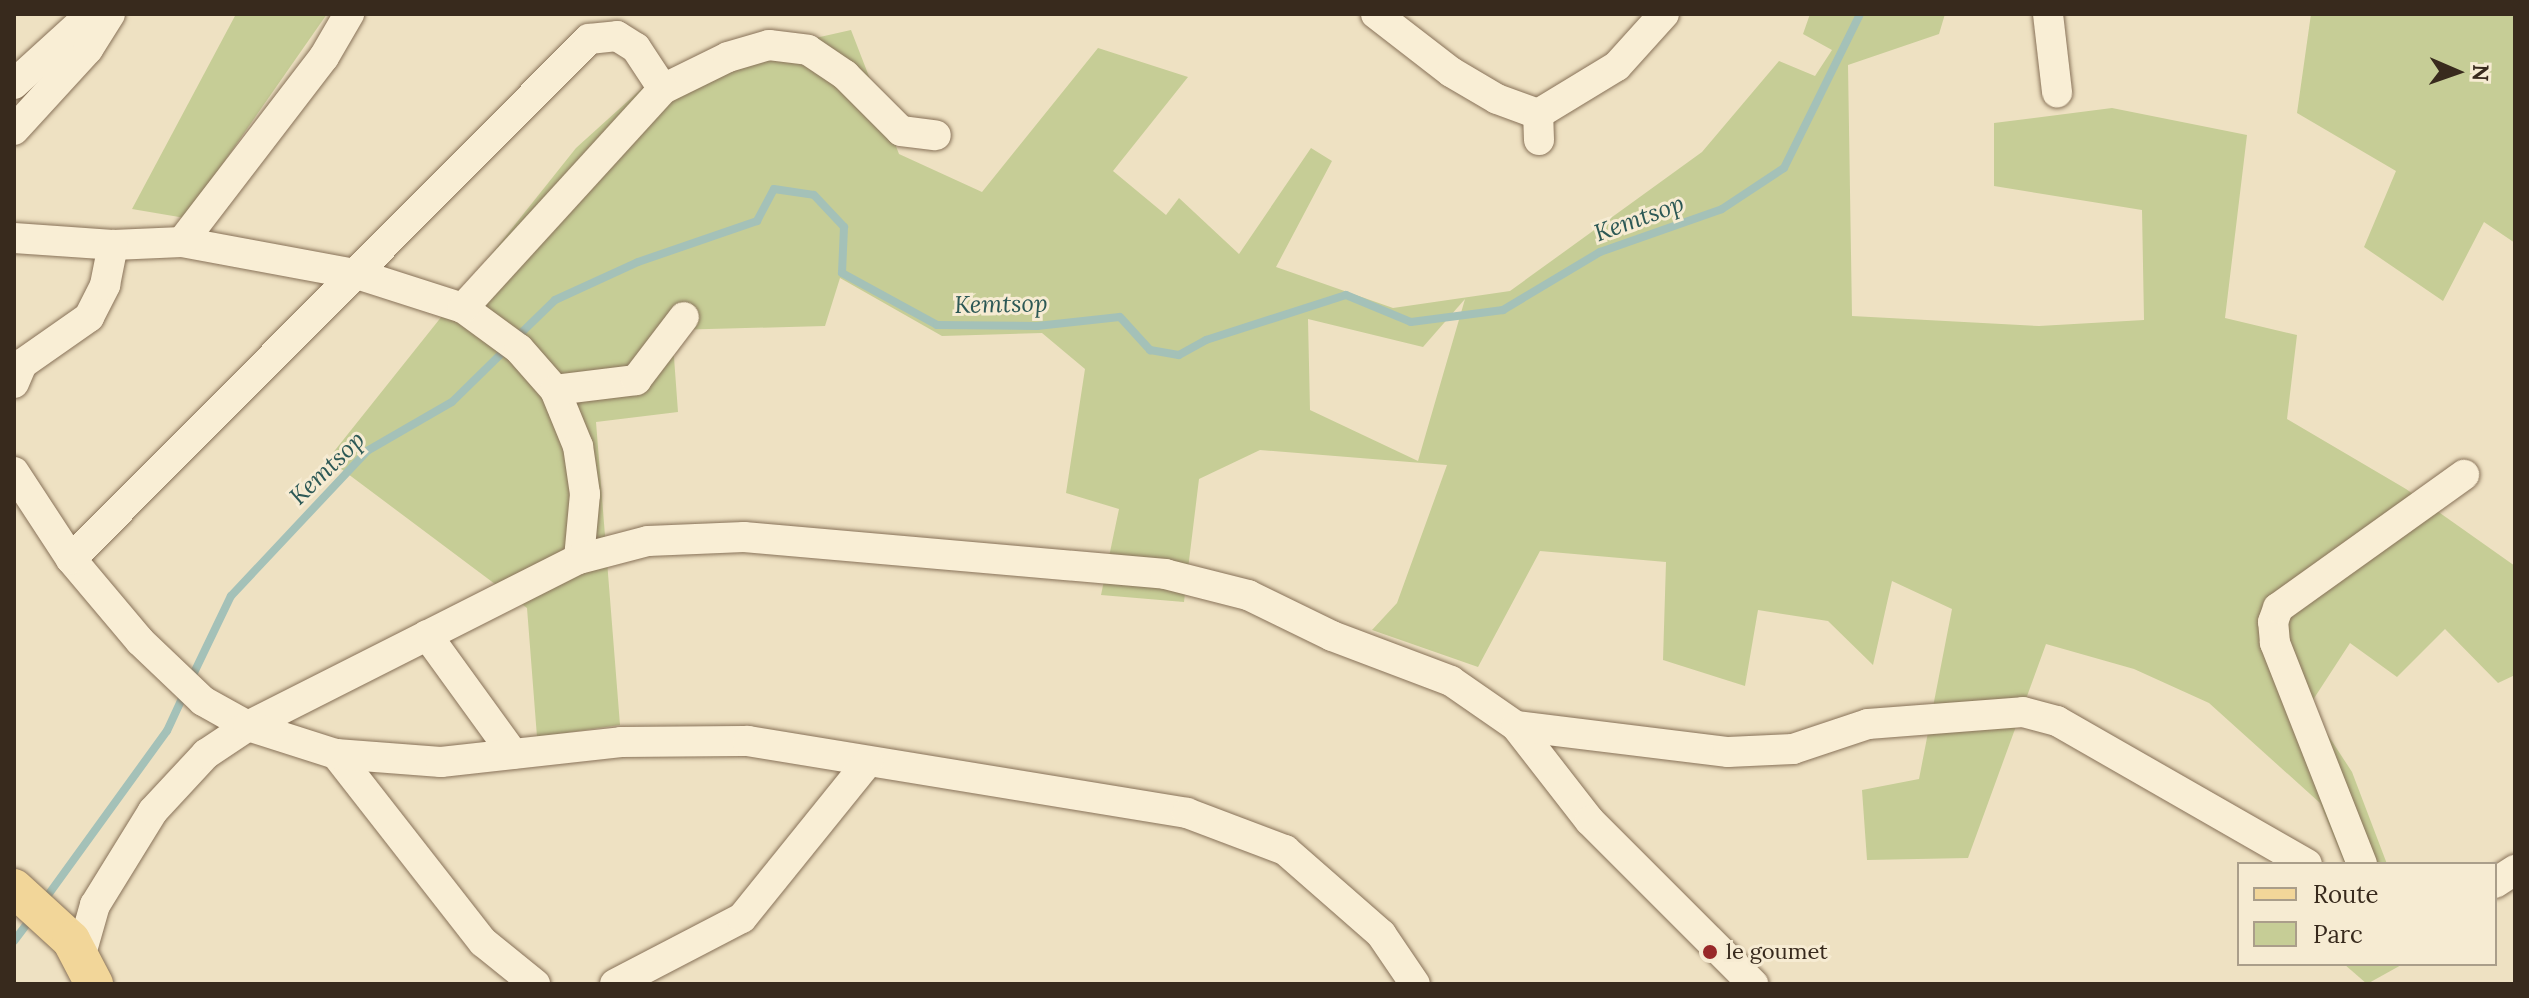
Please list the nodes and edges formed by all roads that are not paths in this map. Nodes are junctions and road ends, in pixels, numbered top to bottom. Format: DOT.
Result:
graph roads {
  1 [pos="91,14"];
  2 [pos="110,14"];
  3 [pos="349,14"];
  4 [pos="1376,14"];
  5 [pos="1664,14"];
  6 [pos="2048,14"];
  7 [pos="14,84"];
  8 [pos="663,89"];
  9 [pos="2057,92"];
  10 [pos="14,130"];
  11 [pos="936,135"];
  12 [pos="14,238"];
  13 [pos="182,242"];
  14 [pos="113,245"];
  15 [pos="360,275"];
  16 [pos="463,308"];
  17 [pos="684,317"];
  18 [pos="17,363"];
  19 [pos="555,390"];
  20 [pos="14,472"];
  21 [pos="2464,475"];
  22 [pos="71,559"];
  23 [pos="579,559"];
  24 [pos="427,635"];
  25 [pos="248,726"];
  26 [pos="1516,726"];
  27 [pos="336,754"];
  28 [pos="513,754"];
  29 [pos="868,762"];
  30 [pos="2304,862"];
  31 [pos="2361,862"];
  32 [pos="2515,870"];
  33 [pos="2497,882"];
  34 [pos="20,893"];
  35 [pos="87,969"];
  36 [pos="535,984"];
  37 [pos="615,984"];
  38 [pos="1415,984"];
  39 [pos="1753,984"];
  1 -- 7 [label="street"];
  2 -- 10 [label="street"];
  3 -- 13 [label="street"];
  4 -- 5 [label="street"];
  6 -- 9 [label="street"];
  8 -- 11 [label="street"];
  8 -- 15 [label="street"];
  8 -- 16 [label="street"];
  12 -- 14 [label="street"];
  13 -- 14 [label="street"];
  13 -- 15 [label="street"];
  14 -- 18 [label="street"];
  15 -- 16 [label="street"];
  15 -- 22 [label="street"];
  16 -- 19 [label="street"];
  17 -- 19 [label="street"];
  19 -- 23 [label="street"];
  20 -- 22 [label="street"];
  21 -- 31 [label="street"];
  22 -- 25 [label="street"];
  23 -- 24 [label="street"];
  23 -- 26 [label="street"];
  24 -- 25 [label="street"];
  24 -- 28 [label="street"];
  25 -- 27 [label="street"];
  25 -- 35 [label="street"];
  26 -- 30 [label="street"];
  26 -- 39 [label="street"];
  27 -- 28 [label="street"];
  27 -- 36 [label="street"];
  28 -- 29 [label="street"];
  29 -- 37 [label="street"];
  29 -- 38 [label="street"];
  32 -- 33 [label="street"];
  34 -- 35 [label="main road"];
}
